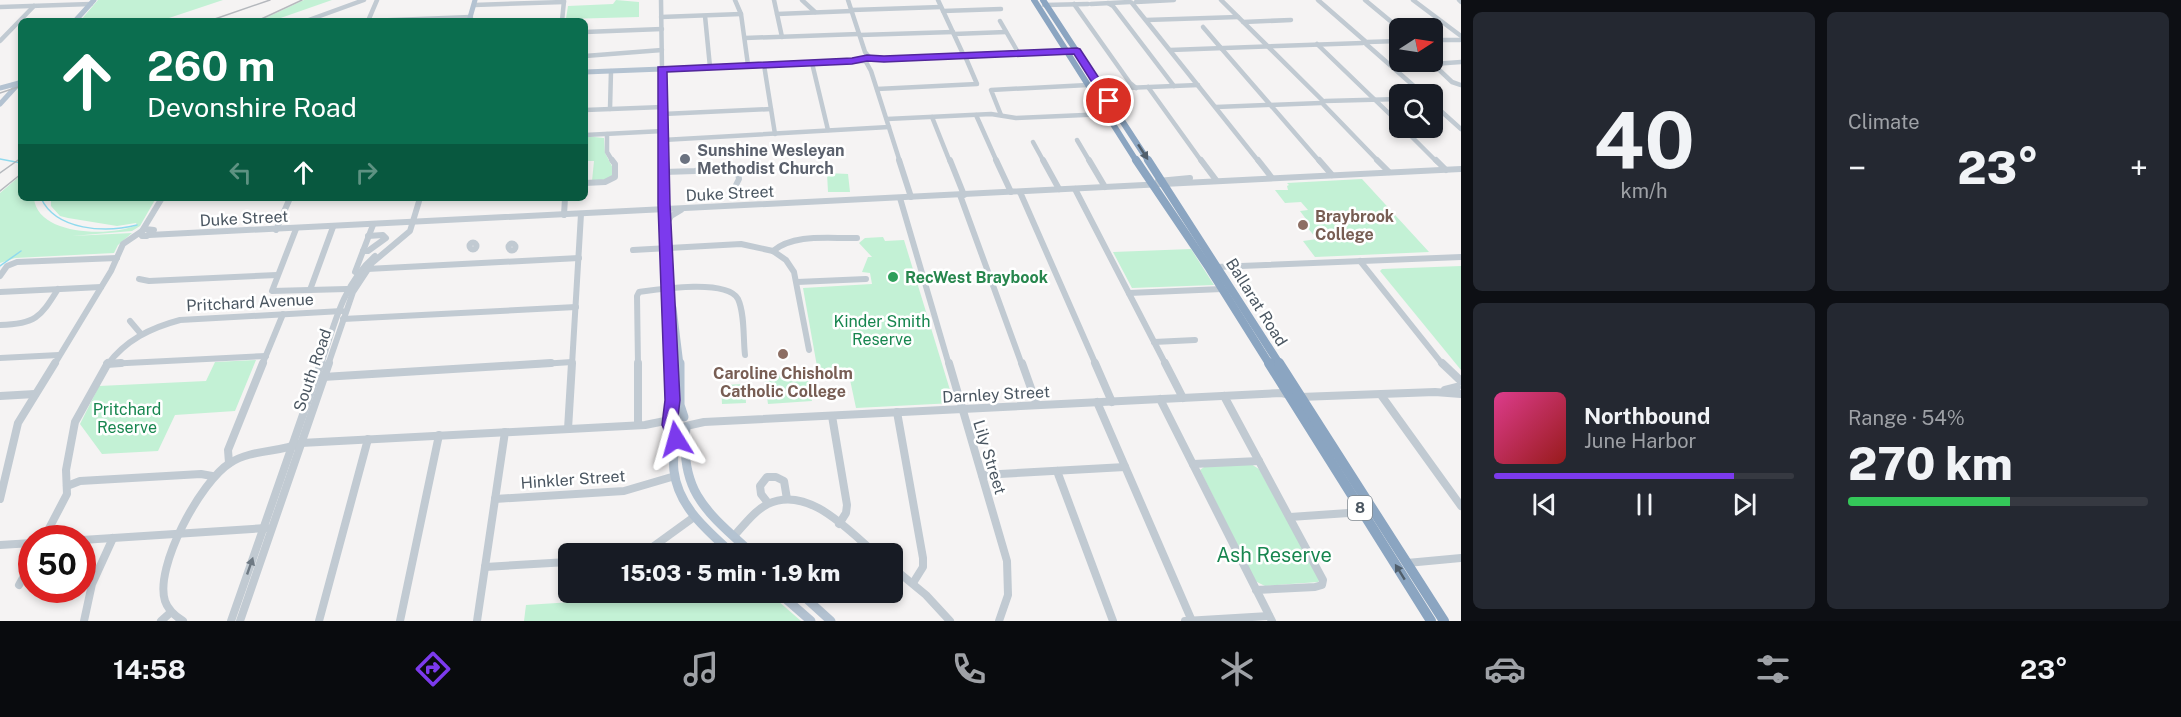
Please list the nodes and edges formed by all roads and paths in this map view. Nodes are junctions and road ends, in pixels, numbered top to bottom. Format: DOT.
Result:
graph roads {
  1 [pos="364,0"];
  2 [pos="377,0"];
  3 [pos="661,0"];
  4 [pos="735,0"];
  5 [pos="774,0"];
  6 [pos="802,0"];
  7 [pos="848,0"];
  8 [pos="892,0"];
  9 [pos="938,0"];
  10 [pos="1174,0"];
  11 [pos="1319,0"];
  12 [pos="1365,0"];
  13 [pos="1413,0"];
  14 [pos="564,1"];
  15 [pos="1144,1"];
  16 [pos="1224,1"];
  17 [pos="93,2"];
  18 [pos="1045,2"];
  19 [pos="1088,2"];
  20 [pos="1133,2"];
  21 [pos="474,3"];
  22 [pos="1036,3"];
  23 [pos="1074,4"];
  24 [pos="1111,4"];
  25 [pos="35,6"];
  26 [pos="0,7"];
  27 [pos="896,8"];
  28 [pos="942,9"];
  29 [pos="1001,9"];
  30 [pos="852,10"];
  31 [pos="815,12"];
  32 [pos="741,14"];
  33 [pos="777,14"];
  34 [pos="705,16"];
  35 [pos="1238,17"];
  36 [pos="23,18"];
  37 [pos="78,18"];
  38 [pos="314,18"];
  39 [pos="369,18"];
  40 [pos="470,18"];
  41 [pos="562,18"];
  42 [pos="661,18"];
  43 [pos="1146,20"];
  44 [pos="1291,20"];
  45 [pos="1389,20"];
  46 [pos="1000,21"];
  47 [pos="1243,22"];
  48 [pos="18,23"];
  49 [pos="1203,27"];
  50 [pos="662,29"];
  51 [pos="588,32"];
  52 [pos="1006,32"];
  53 [pos="953,33"];
  54 [pos="860,35"];
  55 [pos="782,37"];
  56 [pos="745,38"];
  57 [pos="1460,38"];
  58 [pos="1443,39"];
  59 [pos="0,40"];
  60 [pos="1389,41"];
  61 [pos="1365,42"];
  62 [pos="1317,44"];
  63 [pos="1268,46"];
  64 [pos="1221,48"];
  65 [pos="662,50"];
  66 [pos="1170,50"];
  67 [pos="1077,51"];
  68 [pos="1067,52"];
  69 [pos="1019,54"];
  70 [pos="588,56"];
  71 [pos="965,56"];
  72 [pos="868,60"];
  73 [pos="1461,62"];
  74 [pos="812,63"];
  75 [pos="1443,63"];
  76 [pos="748,65"];
  77 [pos="764,65"];
  78 [pos="710,67"];
  79 [pos="662,69"];
  80 [pos="611,71"];
  81 [pos="588,72"];
  82 [pos="1441,72"];
  83 [pos="18,83"];
  84 [pos="18,84"];
  85 [pos="1412,84"];
  86 [pos="1088,85"];
  87 [pos="1198,85"];
  88 [pos="1174,86"];
  89 [pos="1148,87"];
  90 [pos="1460,87"];
  91 [pos="0,88"];
  92 [pos="1136,88"];
  93 [pos="877,89"];
  94 [pos="1101,89"];
  95 [pos="1389,99"];
  96 [pos="1375,100"];
  97 [pos="1323,102"];
  98 [pos="0,104"];
  99 [pos="1271,105"];
  100 [pos="1216,107"];
  101 [pos="610,109"];
  102 [pos="771,109"];
  103 [pos="588,110"];
  104 [pos="663,110"];
  105 [pos="1443,113"];
  106 [pos="1107,114"];
  107 [pos="1389,114"];
  108 [pos="976,115"];
  109 [pos="1001,115"];
  110 [pos="932,117"];
  111 [pos="887,119"];
  112 [pos="889,127"];
  113 [pos="1461,129"];
  114 [pos="828,130"];
  115 [pos="663,131"];
  116 [pos="607,134"];
  117 [pos="776,134"];
  118 [pos="588,135"];
  119 [pos="1414,138"];
  120 [pos="663,140"];
  121 [pos="1077,140"];
  122 [pos="1033,142"];
  123 [pos="1445,168"];
  124 [pos="1461,168"];
  125 [pos="1388,171"];
  126 [pos="664,172"];
  127 [pos="1331,174"];
  128 [pos="1270,176"];
  129 [pos="1214,178"];
  130 [pos="1162,182"];
  131 [pos="588,183"];
  132 [pos="1152,184"];
  133 [pos="736,185"];
  134 [pos="1105,187"];
  135 [pos="1059,189"];
  136 [pos="1075,189"];
  137 [pos="1011,192"];
  138 [pos="1020,192"];
  139 [pos="962,195"];
  140 [pos="913,197"];
  141 [pos="900,198"];
  142 [pos="160,201"];
  143 [pos="289,201"];
  144 [pos="419,201"];
  145 [pos="566,201"];
  146 [pos="685,209"];
  147 [pos="665,210"];
  148 [pos="581,214"];
  149 [pos="564,215"];
  150 [pos="148,221"];
  151 [pos="413,222"];
  152 [pos="373,225"];
  153 [pos="333,227"];
  154 [pos="666,227"];
  155 [pos="296,229"];
  156 [pos="276,230"];
  157 [pos="151,232"];
  158 [pos="141,233"];
  159 [pos="368,236"];
  160 [pos="857,238"];
  161 [pos="667,248"];
  162 [pos="472,249"];
  163 [pos="512,250"];
  164 [pos="633,250"];
  165 [pos="363,251"];
  166 [pos="773,251"];
  167 [pos="1461,257"];
  168 [pos="117,258"];
  169 [pos="579,258"];
  170 [pos="1360,261"];
  171 [pos="510,262"];
  172 [pos="470,264"];
  173 [pos="367,269"];
  174 [pos="1216,269"];
  175 [pos="277,275"];
  176 [pos="0,276"];
  177 [pos="354,276"];
  178 [pos="139,279"];
  179 [pos="866,279"];
  180 [pos="797,282"];
  181 [pos="101,287"];
  182 [pos="58,289"];
  183 [pos="347,289"];
  184 [pos="1222,289"];
  185 [pos="310,290"];
  186 [pos="669,290"];
  187 [pos="0,292"];
  188 [pos="1129,293"];
  189 [pos="576,307"];
  190 [pos="343,311"];
  191 [pos="283,314"];
  192 [pos="130,321"];
  193 [pos="342,321"];
  194 [pos="0,326"];
  195 [pos="141,334"];
  196 [pos="1195,340"];
  197 [pos="1154,342"];
  198 [pos="809,350"];
  199 [pos="59,355"];
  200 [pos="745,355"];
  201 [pos="266,356"];
  202 [pos="0,358"];
  203 [pos="572,362"];
  204 [pos="108,364"];
  205 [pos="323,377"];
  206 [pos="1460,387"];
  207 [pos="35,394"];
  208 [pos="1289,395"];
  209 [pos="1381,395"];
  210 [pos="0,396"];
  211 [pos="1224,396"];
  212 [pos="1183,398"];
  213 [pos="1300,398"];
  214 [pos="1160,399"];
  215 [pos="1097,402"];
  216 [pos="1112,402"];
  217 [pos="1037,405"];
  218 [pos="962,409"];
  219 [pos="897,412"];
  220 [pos="832,416"];
  221 [pos="686,423"];
  222 [pos="671,424"];
  223 [pos="642,425"];
  224 [pos="568,429"];
  225 [pos="505,432"];
  226 [pos="439,435"];
  227 [pos="368,439"];
  228 [pos="301,443"];
  229 [pos="291,448"];
  230 [pos="1259,461"];
  231 [pos="229,463"];
  232 [pos="1193,464"];
  233 [pos="1125,467"];
  234 [pos="1057,471"];
  235 [pos="686,474"];
  236 [pos="982,475"];
  237 [pos="2,476"];
  238 [pos="212,476"];
  239 [pos="675,476"];
  240 [pos="67,486"];
  241 [pos="495,498"];
  242 [pos="787,499"];
  243 [pos="0,500"];
  244 [pos="768,503"];
  245 [pos="1461,506"];
  246 [pos="705,510"];
  247 [pos="1363,512"];
  248 [pos="1290,516"];
  249 [pos="694,517"];
  250 [pos="839,524"];
  251 [pos="51,525"];
  252 [pos="272,527"];
  253 [pos="263,529"];
  254 [pos="181,534"];
  255 [pos="734,536"];
  256 [pos="113,538"];
  257 [pos="96,539"];
  258 [pos="658,543"];
  259 [pos="722,543"];
  260 [pos="732,543"];
  261 [pos="741,543"];
  262 [pos="862,543"];
  263 [pos="18,544"];
  264 [pos="0,545"];
  265 [pos="1461,558"];
  266 [pos="558,563"];
  267 [pos="1407,563"];
  268 [pos="485,567"];
  269 [pos="903,575"];
  270 [pos="913,583"];
  271 [pos="1256,590"];
  272 [pos="791,603"];
  273 [pos="810,603"];
  274 [pos="170,613"];
  275 [pos="1270,619"];
  276 [pos="84,621"];
  277 [pos="161,621"];
  278 [pos="183,621"];
  279 [pos="231,621"];
  280 [pos="240,621"];
  281 [pos="319,621"];
  282 [pos="400,621"];
  283 [pos="477,621"];
  284 [pos="811,621"];
  285 [pos="830,621"];
  286 [pos="950,621"];
  287 [pos="999,621"];
  288 [pos="1113,621"];
  289 [pos="1185,621"];
  290 [pos="1192,621"];
  291 [pos="1431,621"];
  292 [pos="1444,621"];
  1 -- 38 [label="street"];
  2 -- 39 [label="street"];
  3 -- 42 [label="street"];
  4 -- 32 [label="street"];
  5 -- 33 [label="street"];
  6 -- 31 [label="street"];
  7 -- 30 [label="street"];
  8 -- 27 [label="street"];
  9 -- 28 [label="street"];
  10 -- 15 [label="street"];
  11 -- 61 [label="street"];
  12 -- 45 [label="street"];
  13 -- 57 [label="street"];
  14 -- 21 [label="street"];
  14 -- 41 [label="street"];
  15 -- 20 [label="street"];
  16 -- 35 [label="street"];
  17 -- 25 [label="street"];
  17 -- 37 [label="main road"];
  18 -- 22 [label="street"];
  18 -- 23 [label="street"];
  18 -- 67 [label="highway, Ballarat Road / 8"];
  19 -- 20 [label="street"];
  19 -- 23 [label="street"];
  19 -- 24 [label="street"];
  20 -- 24 [label="street"];
  20 -- 43 [label="street"];
  21 -- 40 [label="main road"];
  22 -- 68 [label="highway, Ballarat Road / 8"];
  23 -- 92 [label="street"];
  24 -- 88 [label="street"];
  25 -- 26 [label="street"];
  25 -- 36 [label="street"];
  27 -- 28 [label="street"];
  27 -- 30 [label="street"];
  28 -- 29 [label="street"];
  28 -- 53 [label="street"];
  30 -- 31 [label="street"];
  30 -- 54 [label="street"];
  31 -- 33 [label="street"];
  32 -- 34 [label="street"];
  32 -- 56 [label="street"];
  33 -- 55 [label="street"];
  34 -- 42 [label="street"];
  34 -- 78 [label="street"];
  35 -- 43 [label="street"];
  35 -- 47 [label="street"];
  42 -- 50 [label="street"];
  43 -- 66 [label="street"];
  44 -- 47 [label="street"];
  46 -- 52 [label="street"];
  47 -- 63 [label="street"];
  48 -- 59 [label="street"];
  49 -- 64 [label="street"];
  50 -- 51 [label="street"];
  50 -- 65 [label="street"];
  52 -- 53 [label="street"];
  52 -- 69 [label="street"];
  53 -- 54 [label="street"];
  53 -- 71 [label="street"];
  54 -- 55 [label="street"];
  54 -- 72 [label="street"];
  55 -- 56 [label="street"];
  56 -- 76 [label="street"];
  57 -- 58 [label="street"];
  60 -- 61 [label="street"];
  61 -- 62 [label="street"];
  61 -- 85 [label="street"];
  62 -- 63 [label="street"];
  62 -- 96 [label="street"];
  63 -- 64 [label="street"];
  63 -- 97 [label="street"];
  64 -- 66 [label="street"];
  64 -- 99 [label="street"];
  65 -- 70 [label="street"];
  65 -- 79 [label="street"];
  66 -- 87 [label="street"];
  67 -- 68 [label="street"];
  67 -- 94 [label="highway, Ballarat Road / 8"];
  68 -- 69 [label="street"];
  68 -- 86 [label="highway, Ballarat Road / 8"];
  69 -- 71 [label="street"];
  71 -- 72 [label="street"];
  71 -- 93 [label="street"];
  72 -- 74 [label="street"];
  72 -- 93 [label="street"];
  73 -- 75 [label="street"];
  74 -- 77 [label="street"];
  74 -- 114 [label="street"];
  76 -- 77 [label="street"];
  76 -- 78 [label="street"];
  77 -- 102 [label="street"];
  78 -- 79 [label="street"];
  79 -- 80 [label="main road"];
  79 -- 104 [label="main road"];
  80 -- 81 [label="main road"];
  80 -- 101 [label="street"];
  82 -- 90 [label="street"];
  83 -- 91 [label="main road"];
  84 -- 98 [label="main road"];
  86 -- 106 [label="highway, Ballarat Road / 8"];
  86 -- 109 [label="street"];
  87 -- 88 [label="street"];
  87 -- 100 [label="street"];
  88 -- 89 [label="street"];
  89 -- 92 [label="street"];
  89 -- 129 [label="street"];
  92 -- 94 [label="street"];
  93 -- 111 [label="street"];
  94 -- 130 [label="highway, Ballarat Road / 8, one-way"];
  95 -- 96 [label="street"];
  96 -- 97 [label="street"];
  96 -- 107 [label="street"];
  97 -- 99 [label="street"];
  97 -- 125 [label="street"];
  99 -- 100 [label="street"];
  99 -- 127 [label="street"];
  100 -- 128 [label="street"];
  101 -- 103 [label="street"];
  101 -- 104 [label="street"];
  102 -- 104 [label="street"];
  102 -- 117 [label="street"];
  104 -- 115 [label="main road"];
  105 -- 113 [label="street"];
  106 -- 109 [label="street"];
  106 -- 132 [label="highway, Ballarat Road / 8"];
  108 -- 109 [label="street"];
  108 -- 110 [label="street"];
  108 -- 137 [label="street"];
  110 -- 111 [label="street"];
  110 -- 139 [label="street"];
  111 -- 112 [label="street"];
  112 -- 114 [label="street"];
  112 -- 140 [label="street"];
  114 -- 117 [label="street"];
  115 -- 116 [label="street"];
  115 -- 120 [label="main road"];
  116 -- 118 [label="street"];
  116 -- 131 [label="street"];
  117 -- 120 [label="street"];
  119 -- 123 [label="street"];
  120 -- 126 [label="main road"];
  121 -- 134 [label="street"];
  122 -- 135 [label="street"];
  123 -- 124 [label="street, Duke Street"];
  123 -- 125 [label="street, Duke Street"];
  125 -- 127 [label="street, Duke Street"];
  126 -- 133 [label="street"];
  126 -- 147 [label="main road"];
  127 -- 128 [label="street, Duke Street"];
  128 -- 129 [label="street, Duke Street"];
  129 -- 130 [label="street, Duke Street"];
  130 -- 132 [label="street, Duke Street"];
  130 -- 174 [label="highway, Ballarat Road / 8"];
  132 -- 134 [label="street, Duke Street"];
  132 -- 174 [label="highway, Ballarat Road / 8"];
  134 -- 136 [label="street, Duke Street"];
  135 -- 136 [label="street, Duke Street"];
  135 -- 138 [label="street, Duke Street"];
  136 -- 188 [label="street"];
  137 -- 138 [label="street, Duke Street"];
  137 -- 139 [label="street, Duke Street"];
  138 -- 216 [label="street"];
  139 -- 140 [label="street, Duke Street"];
  139 -- 217 [label="street"];
  140 -- 141 [label="street, Duke Street"];
  141 -- 146 [label="street, Duke Street"];
  141 -- 218 [label="street, Lily Street"];
  142 -- 150 [label="street"];
  143 -- 156 [label="street"];
  144 -- 151 [label="street"];
  145 -- 149 [label="street"];
  146 -- 147 [label="street, Duke Street"];
  146 -- 154 [label="street"];
  147 -- 148 [label="street, Duke Street"];
  147 -- 154 [label="main road"];
  148 -- 149 [label="street, Duke Street"];
  148 -- 169 [label="street"];
  149 -- 151 [label="street, Duke Street"];
  150 -- 157 [label="street"];
  150 -- 158 [label="street"];
  151 -- 152 [label="street, Duke Street"];
  151 -- 173 [label="street, South Road"];
  151 -- 177 [label="street, South Road"];
  152 -- 153 [label="street, Duke Street"];
  152 -- 159 [label="street, South Road"];
  153 -- 155 [label="street, Duke Street"];
  153 -- 185 [label="street"];
  154 -- 161 [label="main road"];
  155 -- 156 [label="street, Duke Street"];
  155 -- 175 [label="street"];
  156 -- 157 [label="street, Duke Street"];
  157 -- 158 [label="street, Duke Street"];
  158 -- 168 [label="street"];
  159 -- 165 [label="street, South Road"];
  159 -- 165 [label="street"];
  160 -- 166 [label="street"];
  161 -- 164 [label="street"];
  161 -- 166 [label="street"];
  161 -- 186 [label="main road"];
  162 -- 172 [label="street"];
  163 -- 171 [label="street"];
  165 -- 177 [label="street, South Road"];
  166 -- 180 [label="street"];
  167 -- 170 [label="street"];
  168 -- 176 [label="street"];
  168 -- 181 [label="street"];
  169 -- 171 [label="street"];
  169 -- 189 [label="street"];
  170 -- 174 [label="street"];
  170 -- 206 [label="street"];
  171 -- 172 [label="street"];
  172 -- 173 [label="street"];
  173 -- 190 [label="street, South Road"];
  174 -- 184 [label="highway, Ballarat Road / 8"];
  174 -- 213 [label="highway, Ballarat Road / 8"];
  175 -- 178 [label="street"];
  175 -- 185 [label="street"];
  177 -- 183 [label="street, South Road"];
  179 -- 180 [label="street"];
  180 -- 198 [label="street"];
  181 -- 182 [label="street"];
  181 -- 199 [label="street"];
  182 -- 187 [label="street"];
  182 -- 194 [label="street"];
  183 -- 185 [label="street"];
  183 -- 190 [label="street, South Road"];
  184 -- 188 [label="street"];
  184 -- 208 [label="highway, Ballarat Road / 8"];
  186 -- 200 [label="street"];
  186 -- 221 [label="main road"];
  186 -- 222 [label="main road"];
  186 -- 223 [label="street"];
  188 -- 197 [label="street"];
  189 -- 193 [label="street"];
  189 -- 203 [label="street"];
  190 -- 191 [label="street, Pritchard Avenue"];
  190 -- 193 [label="street, South Road"];
  190 -- 229 [label="street, South Road"];
  191 -- 195 [label="street, Pritchard Avenue"];
  191 -- 201 [label="street"];
  192 -- 195 [label="street"];
  193 -- 205 [label="street, South Road"];
  195 -- 204 [label="street, Pritchard Avenue"];
  196 -- 197 [label="street"];
  197 -- 212 [label="street"];
  199 -- 202 [label="street"];
  199 -- 207 [label="street"];
  201 -- 204 [label="street"];
  201 -- 231 [label="street"];
  203 -- 205 [label="street"];
  203 -- 224 [label="street"];
  204 -- 240 [label="street, Pritchard Avenue"];
  205 -- 228 [label="street, South Road"];
  206 -- 209 [label="street, Darnley Street"];
  207 -- 210 [label="street"];
  207 -- 237 [label="street"];
  208 -- 211 [label="street, Darnley Street"];
  208 -- 213 [label="street, Darnley Street"];
  208 -- 247 [label="highway, Ballarat Road / 8"];
  209 -- 213 [label="street, Darnley Street"];
  209 -- 245 [label="street"];
  211 -- 212 [label="street, Darnley Street"];
  211 -- 230 [label="street"];
  212 -- 214 [label="street, Darnley Street"];
  213 -- 267 [label="highway, Ballarat Road / 8"];
  214 -- 216 [label="street, Darnley Street"];
  214 -- 232 [label="street"];
  215 -- 216 [label="street, Darnley Street"];
  215 -- 217 [label="street, Darnley Street"];
  215 -- 233 [label="street"];
  217 -- 218 [label="street, Darnley Street"];
  218 -- 219 [label="street, Darnley Street"];
  218 -- 236 [label="street, Lily Street"];
  219 -- 220 [label="street, Darnley Street"];
  219 -- 270 [label="street"];
  220 -- 221 [label="street, Darnley Street"];
  220 -- 250 [label="street"];
  221 -- 222 [label="main road"];
  221 -- 222 [label="main road"];
  221 -- 235 [label="main road"];
  222 -- 223 [label="street"];
  222 -- 239 [label="main road"];
  223 -- 224 [label="street"];
  224 -- 225 [label="street"];
  225 -- 226 [label="street"];
  225 -- 241 [label="street"];
  226 -- 227 [label="street"];
  226 -- 282 [label="street"];
  227 -- 228 [label="street"];
  227 -- 281 [label="street"];
  228 -- 229 [label="street"];
  228 -- 252 [label="street, South Road"];
  229 -- 231 [label="street"];
  229 -- 253 [label="street, South Road"];
  230 -- 232 [label="street"];
  230 -- 248 [label="street"];
  231 -- 238 [label="street"];
  232 -- 271 [label="street"];
  233 -- 234 [label="street"];
  233 -- 290 [label="street"];
  234 -- 236 [label="street"];
  234 -- 288 [label="street"];
  235 -- 239 [label="main road, Hinkler Street"];
  235 -- 246 [label="main road"];
  236 -- 287 [label="street, Lily Street"];
  237 -- 243 [label="street"];
  238 -- 240 [label="street"];
  238 -- 254 [label="street"];
  239 -- 241 [label="street, Hinkler Street"];
  239 -- 249 [label="main road"];
  240 -- 251 [label="street, Pritchard Avenue"];
  241 -- 268 [label="street"];
  242 -- 244 [label="street"];
  242 -- 244 [label="street"];
  242 -- 250 [label="street"];
  244 -- 255 [label="street"];
  246 -- 249 [label="main road"];
  246 -- 255 [label="main road"];
  247 -- 248 [label="street"];
  291 -- 247 [label="highway, Ballarat Road / 8, one-way"];
  248 -- 271 [label="street"];
  249 -- 258 [label="street"];
  249 -- 259 [label="main road"];
  250 -- 262 [label="street"];
  252 -- 253 [label="street"];
  252 -- 280 [label="street, South Road"];
  253 -- 254 [label="street"];
  279 -- 253 [label="street, South Road, one-way"];
  254 -- 256 [label="street"];
  254 -- 274 [label="street"];
  255 -- 260 [label="main road"];
  255 -- 261 [label="main road"];
  256 -- 257 [label="street"];
  256 -- 276 [label="street"];
  263 -- 264 [label="street"];
  265 -- 267 [label="street"];
  266 -- 268 [label="street"];
  267 -- 292 [label="highway, Ballarat Road / 8"];
  268 -- 283 [label="street"];
  269 -- 270 [label="street"];
  270 -- 286 [label="street"];
  271 -- 275 [label="street"];
  272 -- 284 [label="main road"];
  273 -- 285 [label="main road"];
  274 -- 277 [label="street"];
  274 -- 278 [label="street"];
  275 -- 290 [label="street"];
  289 -- 290 [label="street"];
}
